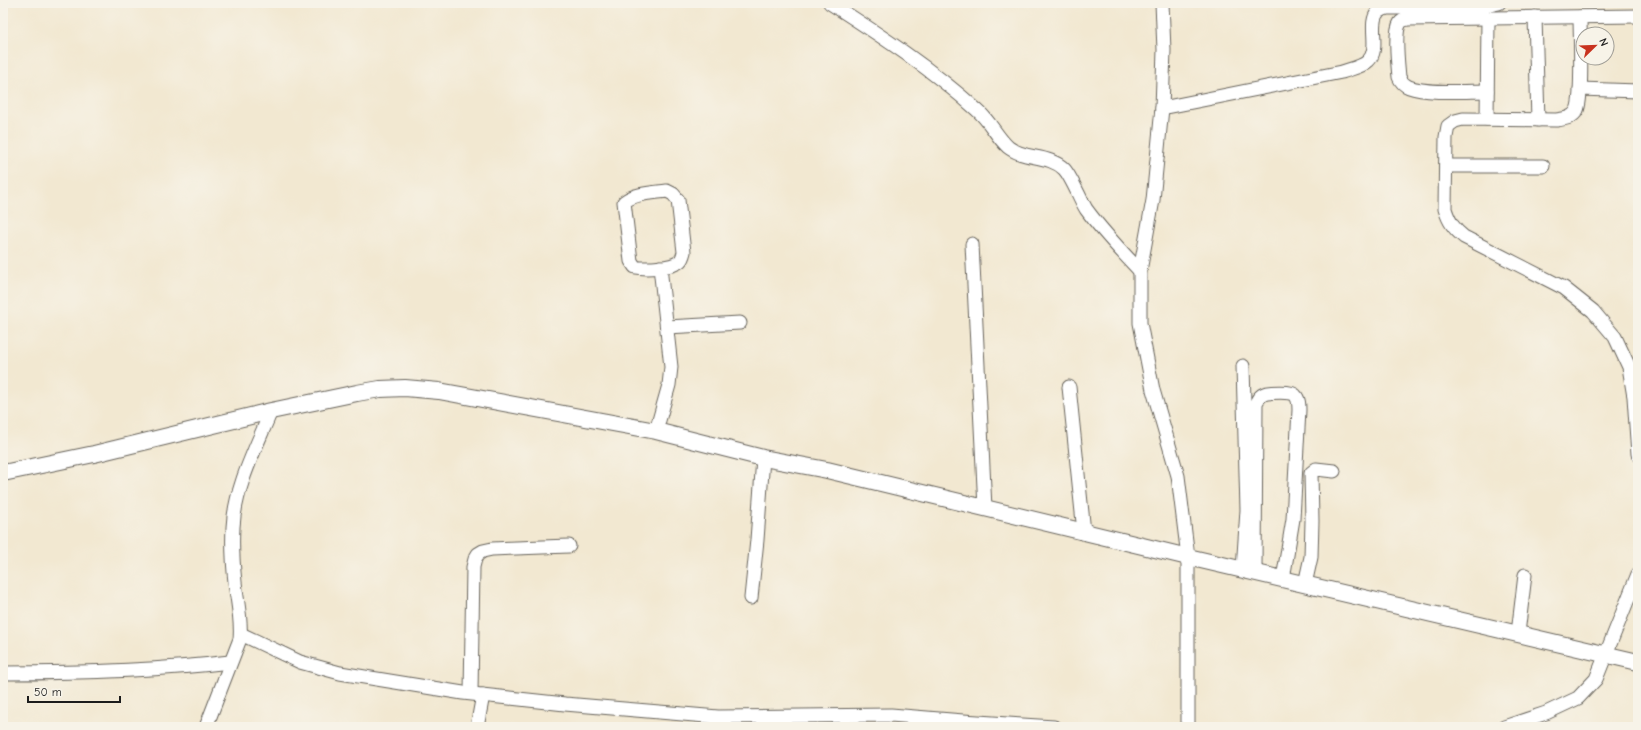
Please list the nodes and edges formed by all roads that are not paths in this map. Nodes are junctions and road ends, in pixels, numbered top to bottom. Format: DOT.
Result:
graph roads {
  1 [pos="830,3"];
  2 [pos="1162,3"];
  3 [pos="1499,3"];
  4 [pos="1638,16"];
  5 [pos="1536,17"];
  6 [pos="1580,17"];
  7 [pos="1488,18"];
  8 [pos="1580,89"];
  9 [pos="1487,91"];
  10 [pos="1638,91"];
  11 [pos="1162,108"];
  12 [pos="1487,119"];
  13 [pos="1538,120"];
  14 [pos="1446,166"];
  15 [pos="1543,166"];
  16 [pos="972,244"];
  17 [pos="660,267"];
  18 [pos="1140,271"];
  19 [pos="740,323"];
  20 [pos="667,327"];
  21 [pos="1243,366"];
  22 [pos="1069,387"];
  23 [pos="271,411"];
  24 [pos="656,431"];
  25 [pos="1638,454"];
  26 [pos="763,458"];
  27 [pos="1334,472"];
  28 [pos="3,473"];
  29 [pos="985,508"];
  30 [pos="1084,532"];
  31 [pos="569,546"];
  32 [pos="1188,557"];
  33 [pos="1249,571"];
  34 [pos="1638,574"];
  35 [pos="1526,575"];
  36 [pos="1283,579"];
  37 [pos="1305,584"];
  38 [pos="750,598"];
  39 [pos="240,634"];
  40 [pos="1518,634"];
  41 [pos="1607,653"];
  42 [pos="230,662"];
  43 [pos="1638,662"];
  44 [pos="3,672"];
  45 [pos="477,694"];
  46 [pos="206,727"];
  47 [pos="477,727"];
  48 [pos="1054,727"];
  49 [pos="1188,727"];
  50 [pos="1504,727"];
  1 -- 18 [label="street"];
  2 -- 11 [label="street"];
  3 -- 11 [label="street"];
  4 -- 6 [label="street"];
  5 -- 6 [label="street"];
  5 -- 7 [label="street"];
  5 -- 13 [label="street"];
  6 -- 8 [label="street"];
  7 -- 9 [label="street"];
  7 -- 9 [label="street"];
  8 -- 10 [label="street"];
  8 -- 13 [label="street"];
  9 -- 12 [label="street"];
  11 -- 18 [label="street"];
  12 -- 13 [label="street"];
  12 -- 14 [label="street"];
  14 -- 15 [label="street"];
  14 -- 25 [label="street"];
  16 -- 29 [label="street"];
  17 -- 17 [label="street"];
  17 -- 20 [label="street"];
  18 -- 32 [label="street"];
  19 -- 20 [label="street"];
  20 -- 24 [label="street"];
  21 -- 33 [label="street"];
  22 -- 30 [label="street"];
  23 -- 24 [label="main road"];
  23 -- 28 [label="main road"];
  23 -- 39 [label="street"];
  24 -- 26 [label="main road"];
  26 -- 29 [label="main road"];
  26 -- 38 [label="street"];
  27 -- 37 [label="street"];
  29 -- 30 [label="main road"];
  30 -- 32 [label="main road"];
  31 -- 45 [label="street"];
  32 -- 33 [label="main road"];
  32 -- 49 [label="street"];
  33 -- 36 [label="main road"];
  33 -- 36 [label="street"];
  34 -- 41 [label="street"];
  35 -- 40 [label="street"];
  36 -- 37 [label="main road"];
  37 -- 40 [label="main road"];
  39 -- 42 [label="street"];
  39 -- 45 [label="street"];
  40 -- 41 [label="main road"];
  41 -- 43 [label="main road"];
  41 -- 50 [label="street"];
  42 -- 44 [label="street"];
  42 -- 46 [label="street"];
  45 -- 47 [label="street"];
  45 -- 48 [label="street"];
}
